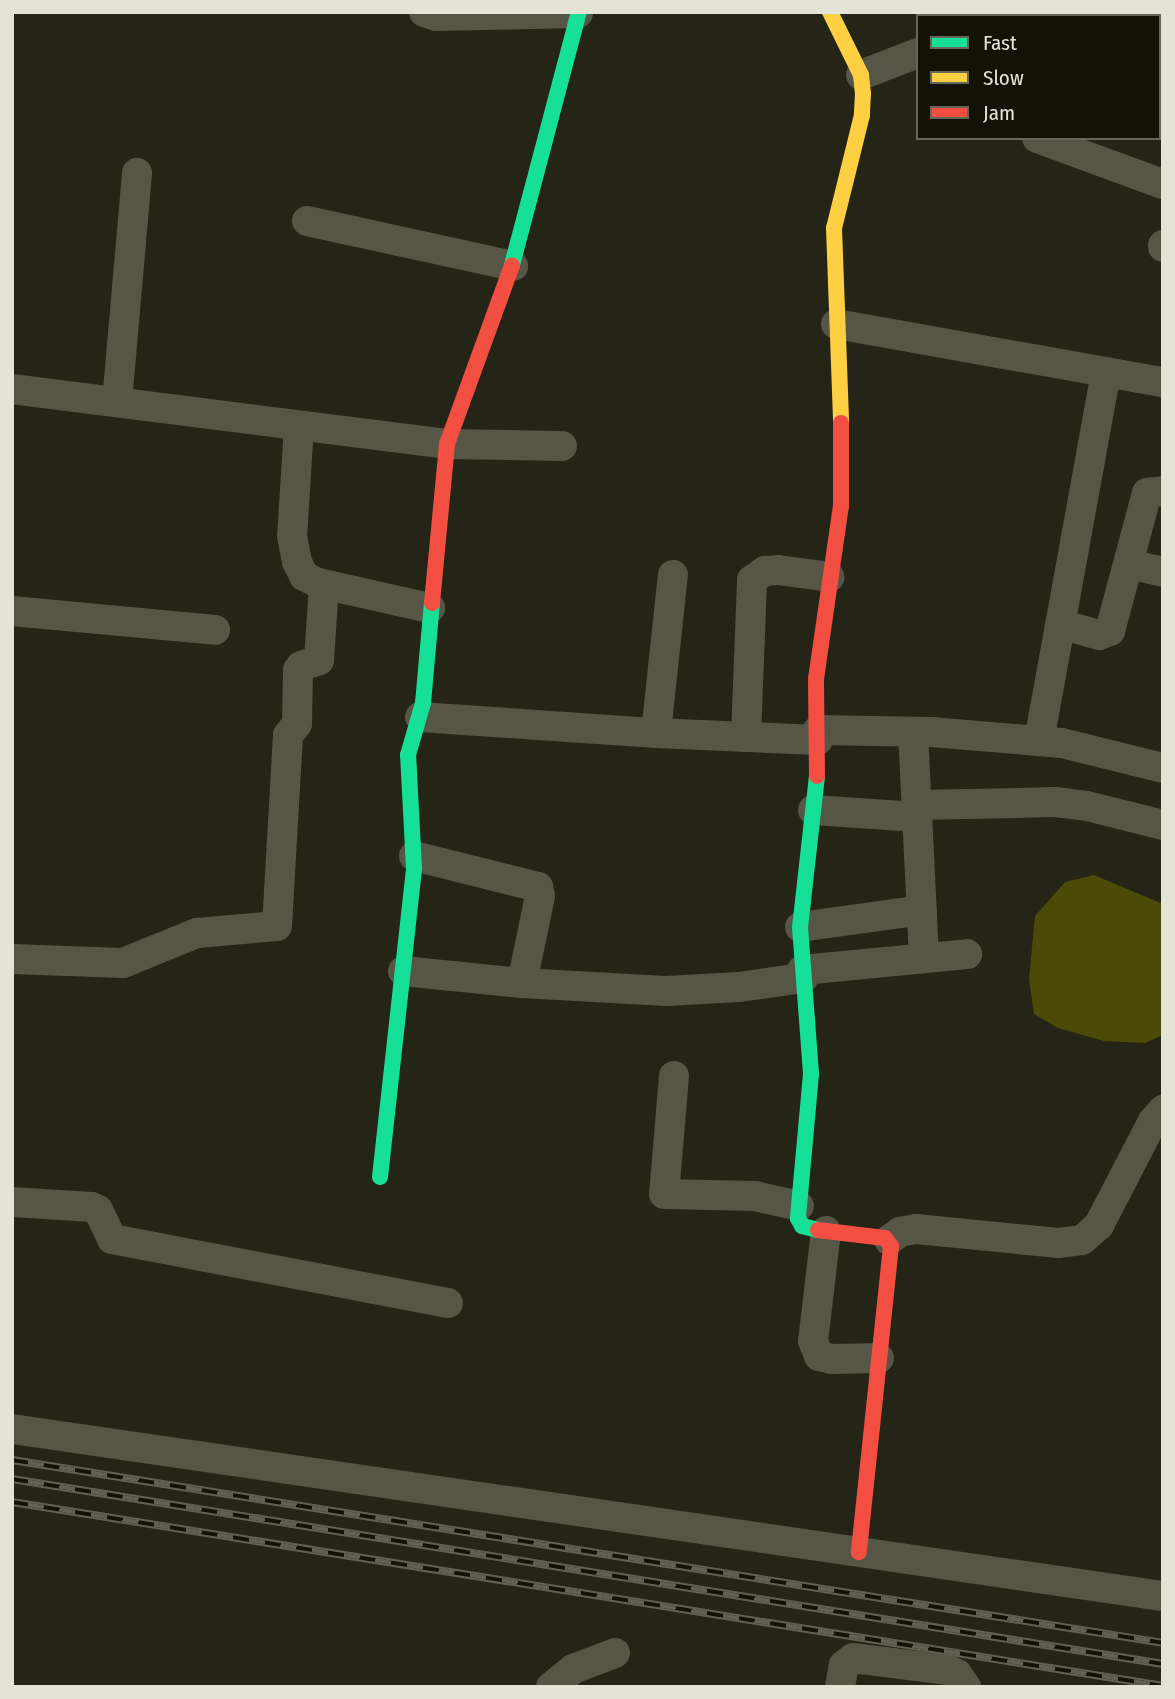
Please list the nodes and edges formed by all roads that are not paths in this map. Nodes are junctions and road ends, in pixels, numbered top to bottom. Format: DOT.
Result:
graph roads {
  1 [pos="424,12"];
  2 [pos="830,12"];
  3 [pos="579,13"];
  4 [pos="463,14"];
  5 [pos="916,54"];
  6 [pos="861,75"];
  7 [pos="1042,140"];
  8 [pos="137,173"];
  9 [pos="1163,184"];
  10 [pos="307,221"];
  11 [pos="513,266"];
  12 [pos="836,324"];
  13 [pos="1106,372"];
  14 [pos="1163,382"];
  15 [pos="12,389"];
  16 [pos="117,402"];
  17 [pos="299,426"];
  18 [pos="447,444"];
  19 [pos="562,446"];
  20 [pos="1163,491"];
  21 [pos="1129,564"];
  22 [pos="1163,572"];
  23 [pos="673,575"];
  24 [pos="830,578"];
  25 [pos="324,585"];
  26 [pos="430,608"];
  27 [pos="12,611"];
  28 [pos="1060,624"];
  29 [pos="215,630"];
  30 [pos="419,717"];
  31 [pos="913,732"];
  32 [pos="656,733"];
  33 [pos="818,735"];
  34 [pos="746,737"];
  35 [pos="1039,741"];
  36 [pos="1163,768"];
  37 [pos="813,810"];
  38 [pos="917,811"];
  39 [pos="1163,825"];
  40 [pos="414,856"];
  41 [pos="922,910"];
  42 [pos="800,927"];
  43 [pos="967,954"];
  44 [pos="924,957"];
  45 [pos="12,959"];
  46 [pos="403,971"];
  47 [pos="803,974"];
  48 [pos="522,983"];
  49 [pos="674,1076"];
  50 [pos="1163,1110"];
  51 [pos="380,1177"];
  52 [pos="12,1202"];
  53 [pos="799,1206"];
  54 [pos="826,1231"];
  55 [pos="889,1240"];
  56 [pos="448,1303"];
  57 [pos="879,1358"];
  58 [pos="12,1429"];
  59 [pos="859,1552"];
  60 [pos="1163,1597"];
  61 [pos="615,1653"];
  62 [pos="551,1687"];
  63 [pos="840,1687"];
  64 [pos="966,1687"];
  1 -- 4 [label="street"];
  2 -- 6 [label="street"];
  3 -- 4 [label="street"];
  3 -- 11 [label="street"];
  5 -- 6 [label="street"];
  6 -- 12 [label="street"];
  7 -- 9 [label="street"];
  8 -- 16 [label="street"];
  10 -- 11 [label="street"];
  11 -- 18 [label="street"];
  12 -- 13 [label="street"];
  12 -- 24 [label="street"];
  13 -- 14 [label="street"];
  13 -- 28 [label="street"];
  15 -- 16 [label="street"];
  16 -- 17 [label="street"];
  17 -- 18 [label="street"];
  17 -- 25 [label="street"];
  18 -- 19 [label="street"];
  18 -- 26 [label="street"];
  20 -- 21 [label="street"];
  21 -- 22 [label="street"];
  21 -- 28 [label="street"];
  23 -- 32 [label="street"];
  24 -- 33 [label="street"];
  24 -- 34 [label="street"];
  25 -- 26 [label="street"];
  25 -- 45 [label="street"];
  26 -- 30 [label="street"];
  27 -- 29 [label="street"];
  28 -- 35 [label="street"];
  30 -- 32 [label="street"];
  30 -- 40 [label="street"];
  31 -- 33 [label="street"];
  31 -- 35 [label="street"];
  31 -- 38 [label="street"];
  32 -- 34 [label="street"];
  33 -- 34 [label="street"];
  33 -- 37 [label="street"];
  35 -- 36 [label="street"];
  37 -- 38 [label="street"];
  37 -- 42 [label="street"];
  38 -- 39 [label="street"];
  38 -- 41 [label="street"];
  40 -- 46 [label="street"];
  40 -- 48 [label="street"];
  41 -- 42 [label="street"];
  41 -- 44 [label="street"];
  42 -- 47 [label="street"];
  43 -- 44 [label="street"];
  44 -- 47 [label="street"];
  46 -- 48 [label="street"];
  46 -- 51 [label="street"];
  47 -- 48 [label="street"];
  47 -- 53 [label="street"];
  49 -- 53 [label="street"];
  50 -- 55 [label="street"];
  52 -- 56 [label="street"];
  53 -- 54 [label="street"];
  54 -- 55 [label="street"];
  54 -- 57 [label="street"];
  55 -- 57 [label="street"];
  57 -- 59 [label="street"];
  58 -- 59 [label="street"];
  59 -- 60 [label="street"];
  61 -- 62 [label="street"];
  63 -- 64 [label="street"];
}
